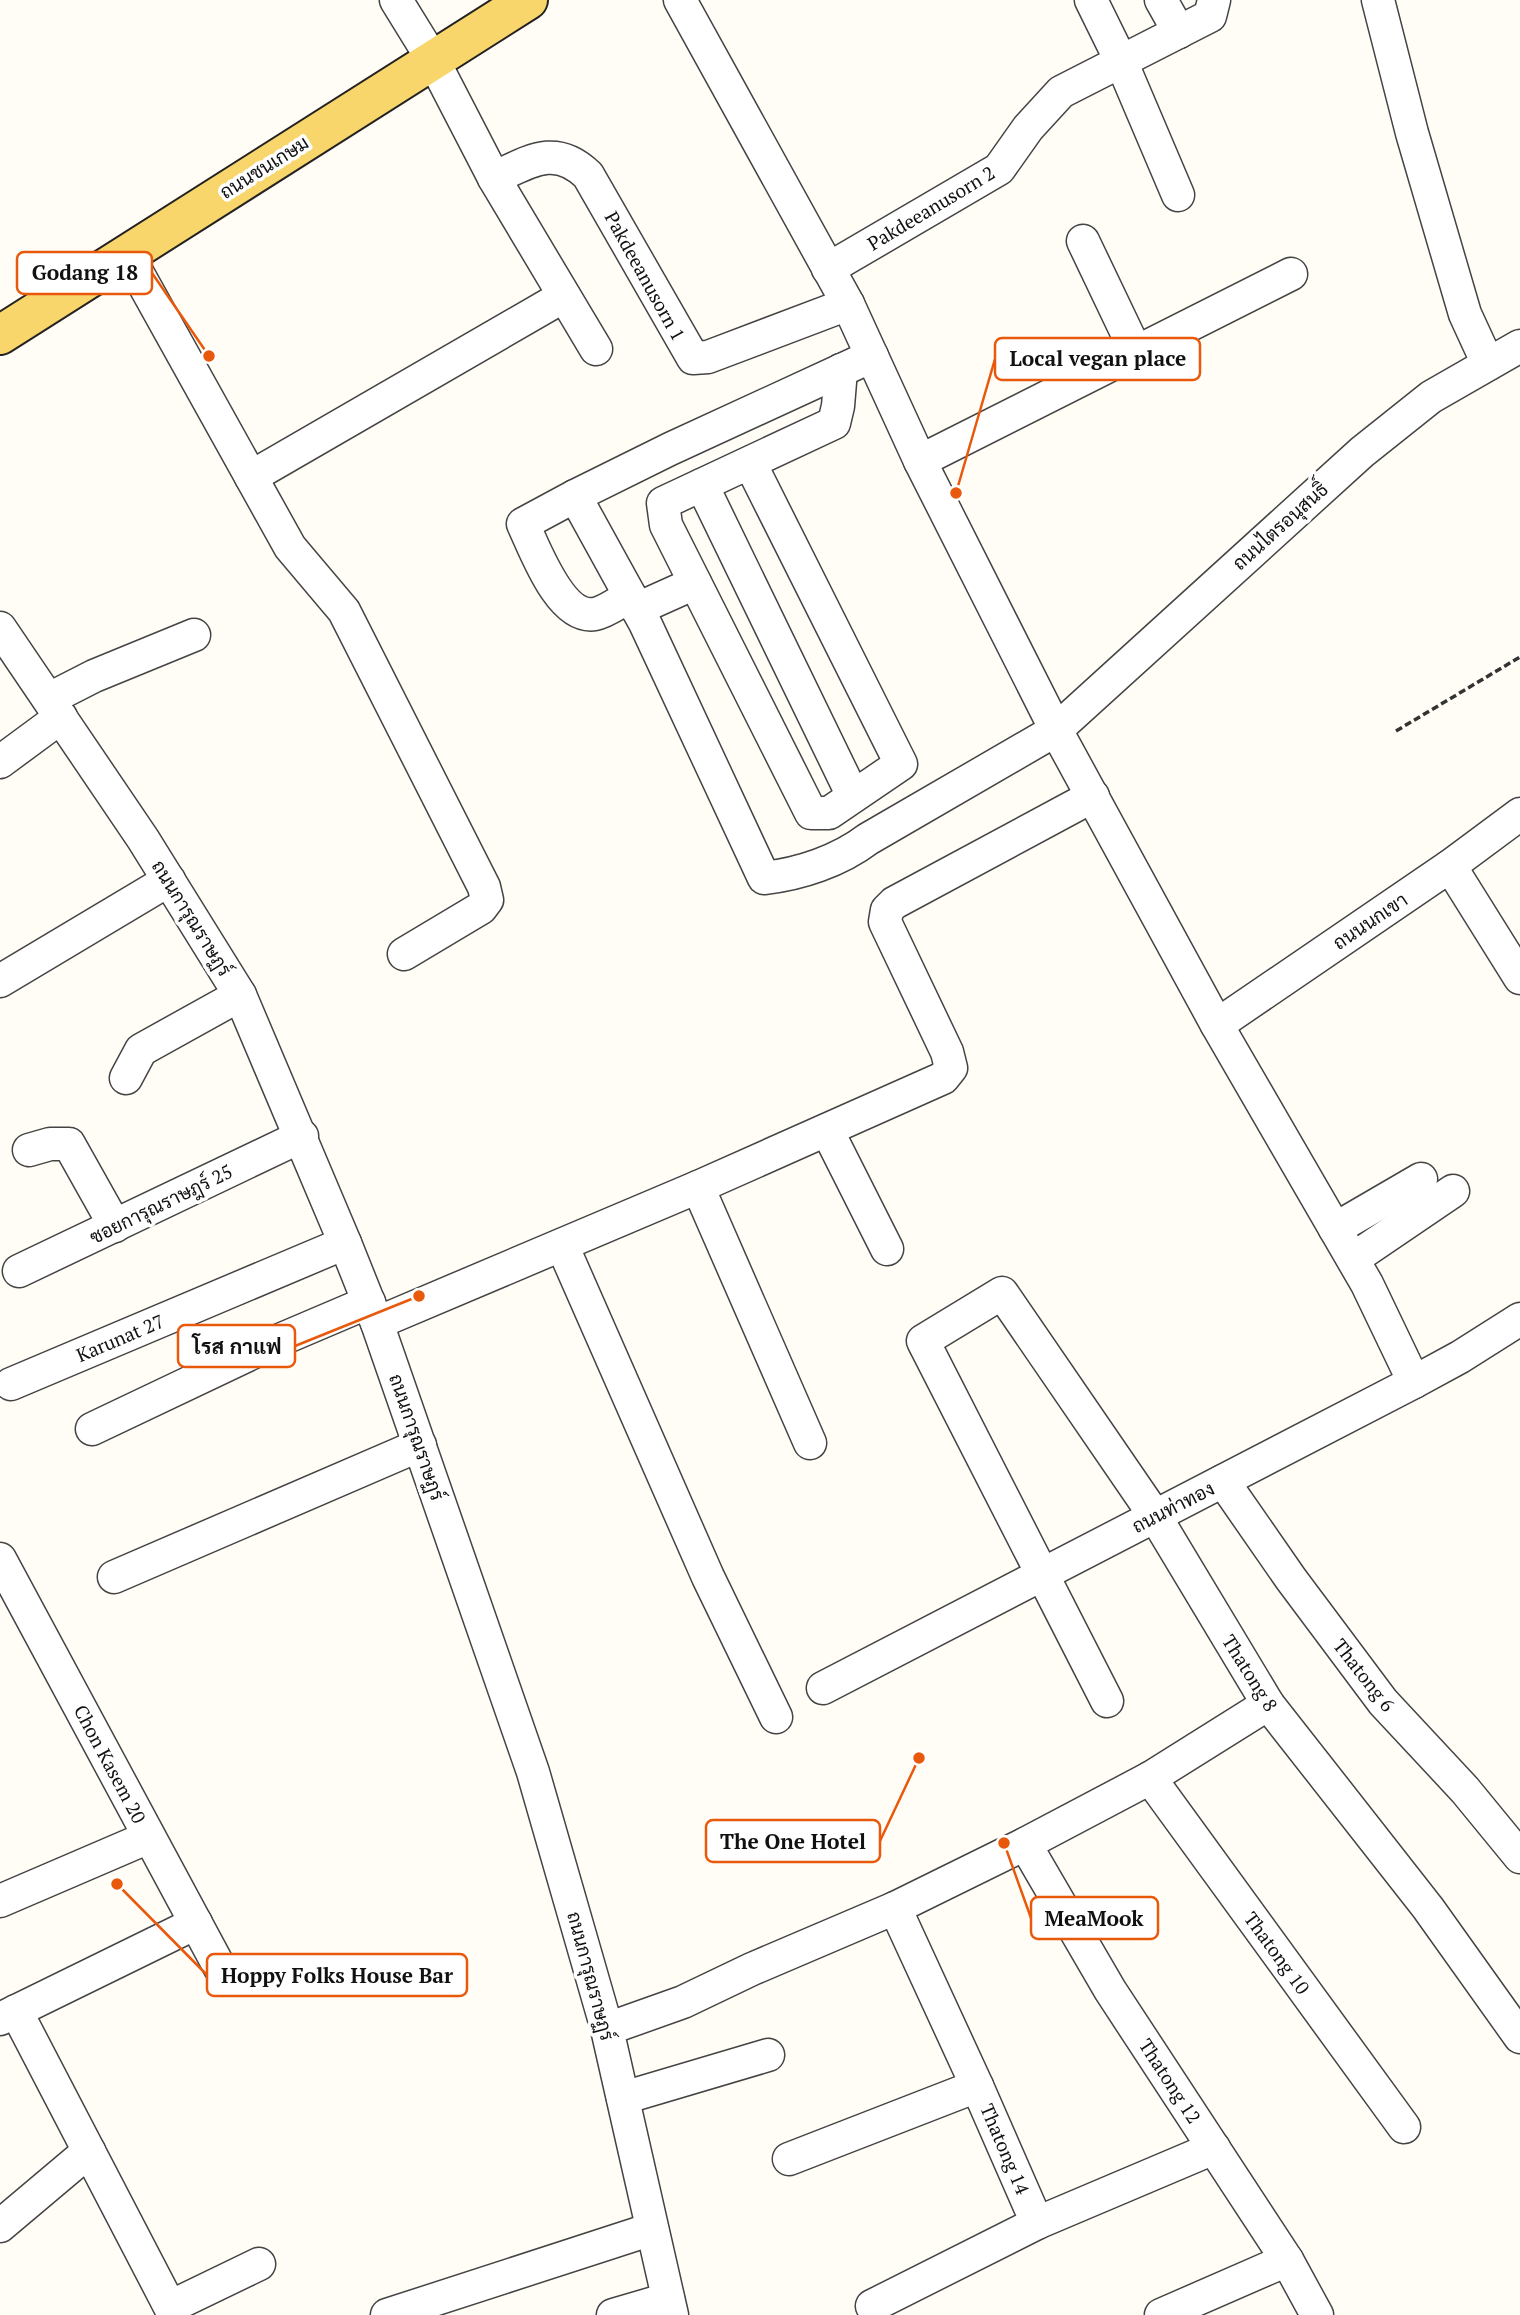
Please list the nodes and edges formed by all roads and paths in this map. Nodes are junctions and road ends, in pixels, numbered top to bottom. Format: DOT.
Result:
graph roads {
  1 [pos="397,0"];
  2 [pos="528,0"];
  3 [pos="680,0"];
  4 [pos="1091,0"];
  5 [pos="1161,0"];
  6 [pos="1214,0"];
  7 [pos="1378,0"];
  8 [pos="1179,32"];
  9 [pos="433,60"];
  10 [pos="1121,61"];
  11 [pos="494,178"];
  12 [pos="1178,195"];
  13 [pos="1083,241"];
  14 [pos="127,254"];
  15 [pos="828,269"];
  16 [pos="1291,274"];
  17 [pos="564,296"];
  18 [pos="848,304"];
  19 [pos="0,335"];
  20 [pos="1520,345"];
  21 [pos="596,349"];
  22 [pos="1136,352"];
  23 [pos="872,356"];
  24 [pos="1488,364"];
  25 [pos="841,370"];
  26 [pos="920,461"];
  27 [pos="750,463"];
  28 [pos="251,477"];
  29 [pos="702,485"];
  30 [pos="575,496"];
  31 [pos="695,583"];
  32 [pos="633,603"];
  33 [pos="0,628"];
  34 [pos="194,635"];
  35 [pos="1520,657"];
  36 [pos="11,668"];
  37 [pos="55,708"];
  38 [pos="1056,730"];
  39 [pos="1396,731"];
  40 [pos="0,762"];
  41 [pos="901,764"];
  42 [pos="853,796"];
  43 [pos="1093,796"];
  44 [pos="923,807"];
  45 [pos="1520,814"];
  46 [pos="1450,866"];
  47 [pos="169,880"];
  48 [pos="404,954"];
  49 [pos="1520,978"];
  50 [pos="0,981"];
  51 [pos="240,995"];
  52 [pos="1217,1025"];
  53 [pos="126,1078"];
  54 [pos="827,1130"];
  55 [pos="302,1136"];
  56 [pos="29,1150"];
  57 [pos="1421,1179"];
  58 [pos="698,1187"];
  59 [pos="1453,1191"];
  60 [pos="115,1226"];
  61 [pos="1335,1228"];
  62 [pos="345,1243"];
  63 [pos="562,1245"];
  64 [pos="887,1250"];
  65 [pos="1353,1259"];
  66 [pos="19,1271"];
  67 [pos="373,1312"];
  68 [pos="1519,1323"];
  69 [pos="1414,1382"];
  70 [pos="11,1384"];
  71 [pos="92,1429"];
  72 [pos="810,1443"];
  73 [pos="420,1445"];
  74 [pos="1223,1481"];
  75 [pos="1155,1516"];
  76 [pos="0,1559"];
  77 [pos="1042,1575"];
  78 [pos="114,1577"];
  79 [pos="823,1689"];
  80 [pos="1107,1701"];
  81 [pos="1268,1704"];
  82 [pos="776,1717"];
  83 [pos="1150,1778"];
  84 [pos="149,1837"];
  85 [pos="1025,1844"];
  86 [pos="1520,1857"];
  87 [pos="0,1901"];
  88 [pos="895,1908"];
  89 [pos="196,1923"];
  90 [pos="220,1968"];
  91 [pos="8,2015"];
  92 [pos="607,2029"];
  93 [pos="1520,2037"];
  94 [pos="768,2055"];
  95 [pos="977,2086"];
  96 [pos="623,2098"];
  97 [pos="1404,2127"];
  98 [pos="1214,2148"];
  99 [pos="89,2151"];
  100 [pos="789,2159"];
  101 [pos="1037,2223"];
  102 [pos="0,2226"];
  103 [pos="652,2229"];
  104 [pos="1287,2260"];
  105 [pos="259,2264"];
  106 [pos="872,2306"];
  107 [pos="670,2307"];
  108 [pos="172,2311"];
  109 [pos="387,2315"];
  110 [pos="613,2315"];
  111 [pos="1161,2315"];
  112 [pos="1317,2315"];
  1 -- 9 [label="street"];
  2 -- 9 [label="main road, ถนนชนเกษม"];
  3 -- 15 [label="street"];
  4 -- 10 [label="street"];
  5 -- 8 [label="street"];
  6 -- 8 [label="street, Pakdeeanusorn 2"];
  7 -- 24 [label="street"];
  8 -- 10 [label="street, Pakdeeanusorn 2"];
  9 -- 11 [label="street"];
  9 -- 14 [label="main road, ถนนชนเกษม"];
  10 -- 12 [label="street"];
  10 -- 15 [label="street, Pakdeeanusorn 2"];
  11 -- 17 [label="street"];
  11 -- 18 [label="street, Pakdeeanusorn 1"];
  13 -- 22 [label="street"];
  14 -- 19 [label="main road, ถนนชนเกษม"];
  14 -- 28 [label="street"];
  15 -- 18 [label="street"];
  16 -- 22 [label="street"];
  17 -- 21 [label="street"];
  17 -- 28 [label="street"];
  18 -- 23 [label="street"];
  20 -- 24 [label="street, ถนนไตรอนุสนธิ์"];
  22 -- 26 [label="street"];
  23 -- 25 [label="street"];
  23 -- 26 [label="street"];
  24 -- 38 [label="street, ถนนไตรอนุสนธิ์"];
  25 -- 27 [label="street"];
  25 -- 30 [label="street"];
  26 -- 38 [label="street"];
  27 -- 29 [label="street"];
  27 -- 41 [label="street"];
  28 -- 48 [label="street"];
  29 -- 31 [label="street"];
  29 -- 42 [label="street"];
  30 -- 32 [label="street"];
  30 -- 32 [label="street"];
  31 -- 32 [label="street"];
  31 -- 42 [label="street"];
  32 -- 44 [label="street, ถนนไตรอนุสนธิ์"];
  33 -- 36 [label="street, ถนนการุณราษฏร์"];
  34 -- 37 [label="street"];
  35 -- 39 [label="path"];
  36 -- 37 [label="street, ถนนการุณราษฏร์"];
  37 -- 40 [label="street"];
  37 -- 47 [label="street, ถนนการุณราษฏร์"];
  38 -- 43 [label="street"];
  38 -- 44 [label="street, ถนนไตรอนุสนธิ์"];
  41 -- 42 [label="street"];
  41 -- 44 [label="street"];
  43 -- 52 [label="street"];
  43 -- 54 [label="street"];
  45 -- 46 [label="street, ถนนนกเขา"];
  46 -- 49 [label="street"];
  46 -- 52 [label="street, ถนนนกเขา"];
  47 -- 50 [label="street"];
  47 -- 51 [label="street, ถนนการุณราษฏร์"];
  51 -- 53 [label="street"];
  51 -- 55 [label="street, ถนนการุณราษฏร์"];
  52 -- 61 [label="street"];
  54 -- 58 [label="street"];
  54 -- 64 [label="street"];
  55 -- 60 [label="street, ซอยการุณราษฎร์ 25"];
  55 -- 62 [label="street, ถนนการุณราษฏร์"];
  56 -- 60 [label="street"];
  57 -- 61 [label="street"];
  58 -- 63 [label="street"];
  58 -- 72 [label="street"];
  59 -- 65 [label="street"];
  60 -- 66 [label="street, ซอยการุณราษฎร์ 25"];
  61 -- 65 [label="street"];
  62 -- 67 [label="street, ถนนการุณราษฏร์"];
  62 -- 70 [label="street, Karunat 27"];
  63 -- 67 [label="street"];
  63 -- 82 [label="street"];
  65 -- 69 [label="street"];
  67 -- 71 [label="street"];
  67 -- 73 [label="street, ถนนการุณราษฏร์"];
  68 -- 69 [label="street, ถนนท่าทอง"];
  69 -- 74 [label="street, ถนนท่าทอง"];
  73 -- 78 [label="street"];
  73 -- 92 [label="street, ถนนการุณราษฏร์"];
  74 -- 75 [label="street, ถนนท่าทอง"];
  74 -- 86 [label="street, Thatong 6"];
  75 -- 77 [label="street, ถนนท่าทอง"];
  75 -- 77 [label="street, Thatong 8"];
  75 -- 81 [label="street, Thatong 8"];
  76 -- 84 [label="street, Chon Kasem 20"];
  77 -- 79 [label="street, ถนนท่าทอง"];
  77 -- 80 [label="street"];
  81 -- 83 [label="street"];
  81 -- 93 [label="street, Thatong 8"];
  83 -- 85 [label="street"];
  83 -- 97 [label="street, Thatong 10"];
  84 -- 87 [label="street"];
  84 -- 89 [label="street, Chon Kasem 20"];
  85 -- 88 [label="street"];
  85 -- 98 [label="street, Thatong 12"];
  88 -- 92 [label="street"];
  88 -- 95 [label="street, Thatong 14"];
  89 -- 90 [label="street, Chon Kasem 20"];
  89 -- 91 [label="street"];
  91 -- 99 [label="street"];
  92 -- 96 [label="street, ถนนการุณราษฏร์"];
  94 -- 96 [label="street"];
  95 -- 100 [label="street"];
  95 -- 101 [label="street, Thatong 14"];
  96 -- 103 [label="street, ถนนการุณราษฏร์"];
  98 -- 101 [label="street"];
  98 -- 104 [label="street, Thatong 12"];
  99 -- 102 [label="street"];
  99 -- 108 [label="street"];
  101 -- 106 [label="street"];
  103 -- 107 [label="street, ถนนการุณราษฏร์"];
  103 -- 109 [label="street"];
  104 -- 111 [label="street"];
  104 -- 112 [label="street, Thatong 12"];
  105 -- 108 [label="street"];
  107 -- 110 [label="street"];
}
